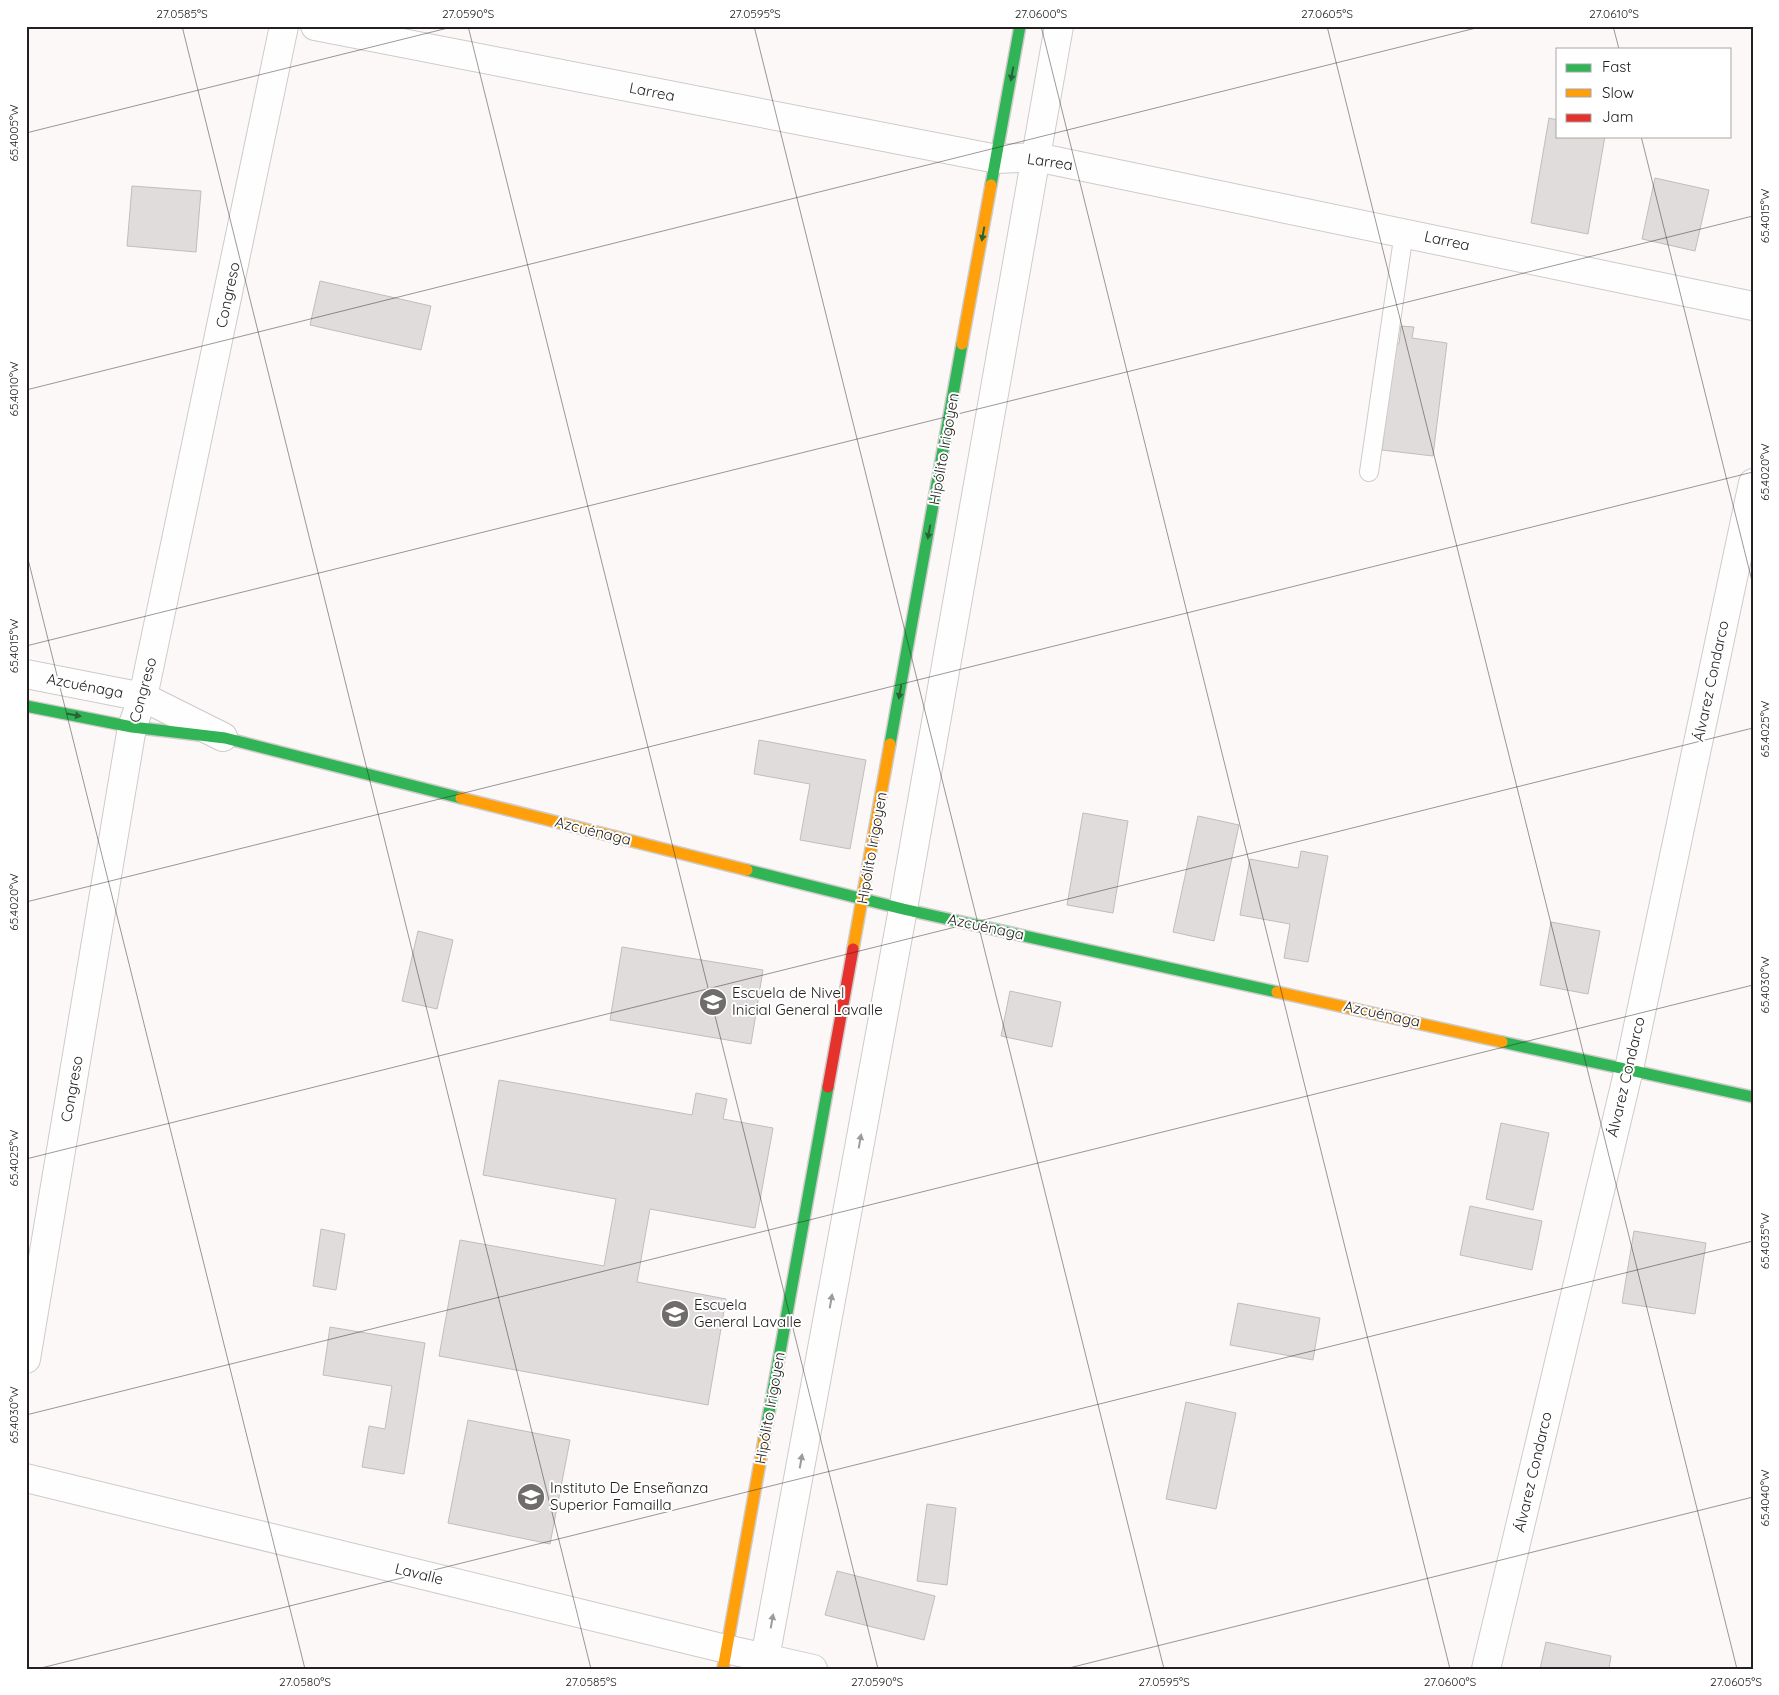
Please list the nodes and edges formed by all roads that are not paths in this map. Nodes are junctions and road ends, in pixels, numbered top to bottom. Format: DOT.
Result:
graph roads {
  1 [pos="284,26"];
  2 [pos="315,26"];
  3 [pos="1020,26"];
  4 [pos="1059,26"];
  5 [pos="1036,157"];
  6 [pos="997,159"];
  7 [pos="1404,232"];
  8 [pos="1753,306"];
  9 [pos="1369,472"];
  10 [pos="1753,483"];
  11 [pos="26,674"];
  12 [pos="144,697"];
  13 [pos="26,706"];
  14 [pos="132,727"];
  15 [pos="224,738"];
  16 [pos="863,899"];
  17 [pos="903,909"];
  18 [pos="1629,1069"];
  19 [pos="1753,1097"];
  20 [pos="26,1359"];
  21 [pos="26,1478"];
  22 [pos="724,1659"];
  23 [pos="764,1663"];
  24 [pos="813,1669"];
  25 [pos="1486,1669"];
  1 -- 12 [label="street, Congreso"];
  2 -- 6 [label="street, Larrea"];
  3 -- 6 [label="street, Hipólito Irigoyen, one-way"];
  4 -- 5 [label="street"];
  5 -- 6 [label="street, Larrea"];
  5 -- 7 [label="street, Larrea"];
  5 -- 17 [label="street"];
  6 -- 16 [label="street, Hipólito Irigoyen, one-way"];
  7 -- 8 [label="street, Larrea"];
  7 -- 9 [label="lane"];
  10 -- 18 [label="street, Álvarez Condarco"];
  11 -- 12 [label="street, Azcuénaga"];
  12 -- 14 [label="street, Congreso"];
  12 -- 15 [label="street, Azcuénaga"];
  13 -- 14 [label="street, Azcuénaga, one-way"];
  14 -- 15 [label="street, Azcuénaga"];
  14 -- 20 [label="street, Congreso"];
  15 -- 16 [label="street, Azcuénaga"];
  16 -- 17 [label="street, Azcuénaga"];
  16 -- 22 [label="street, Hipólito Irigoyen"];
  17 -- 18 [label="street, Azcuénaga"];
  23 -- 17 [label="street, one-way"];
  18 -- 19 [label="street, Azcuénaga"];
  18 -- 25 [label="street, Álvarez Condarco"];
  21 -- 22 [label="street, Lavalle"];
  22 -- 23 [label="street, Lavalle"];
  23 -- 24 [label="street, Lavalle"];
}
